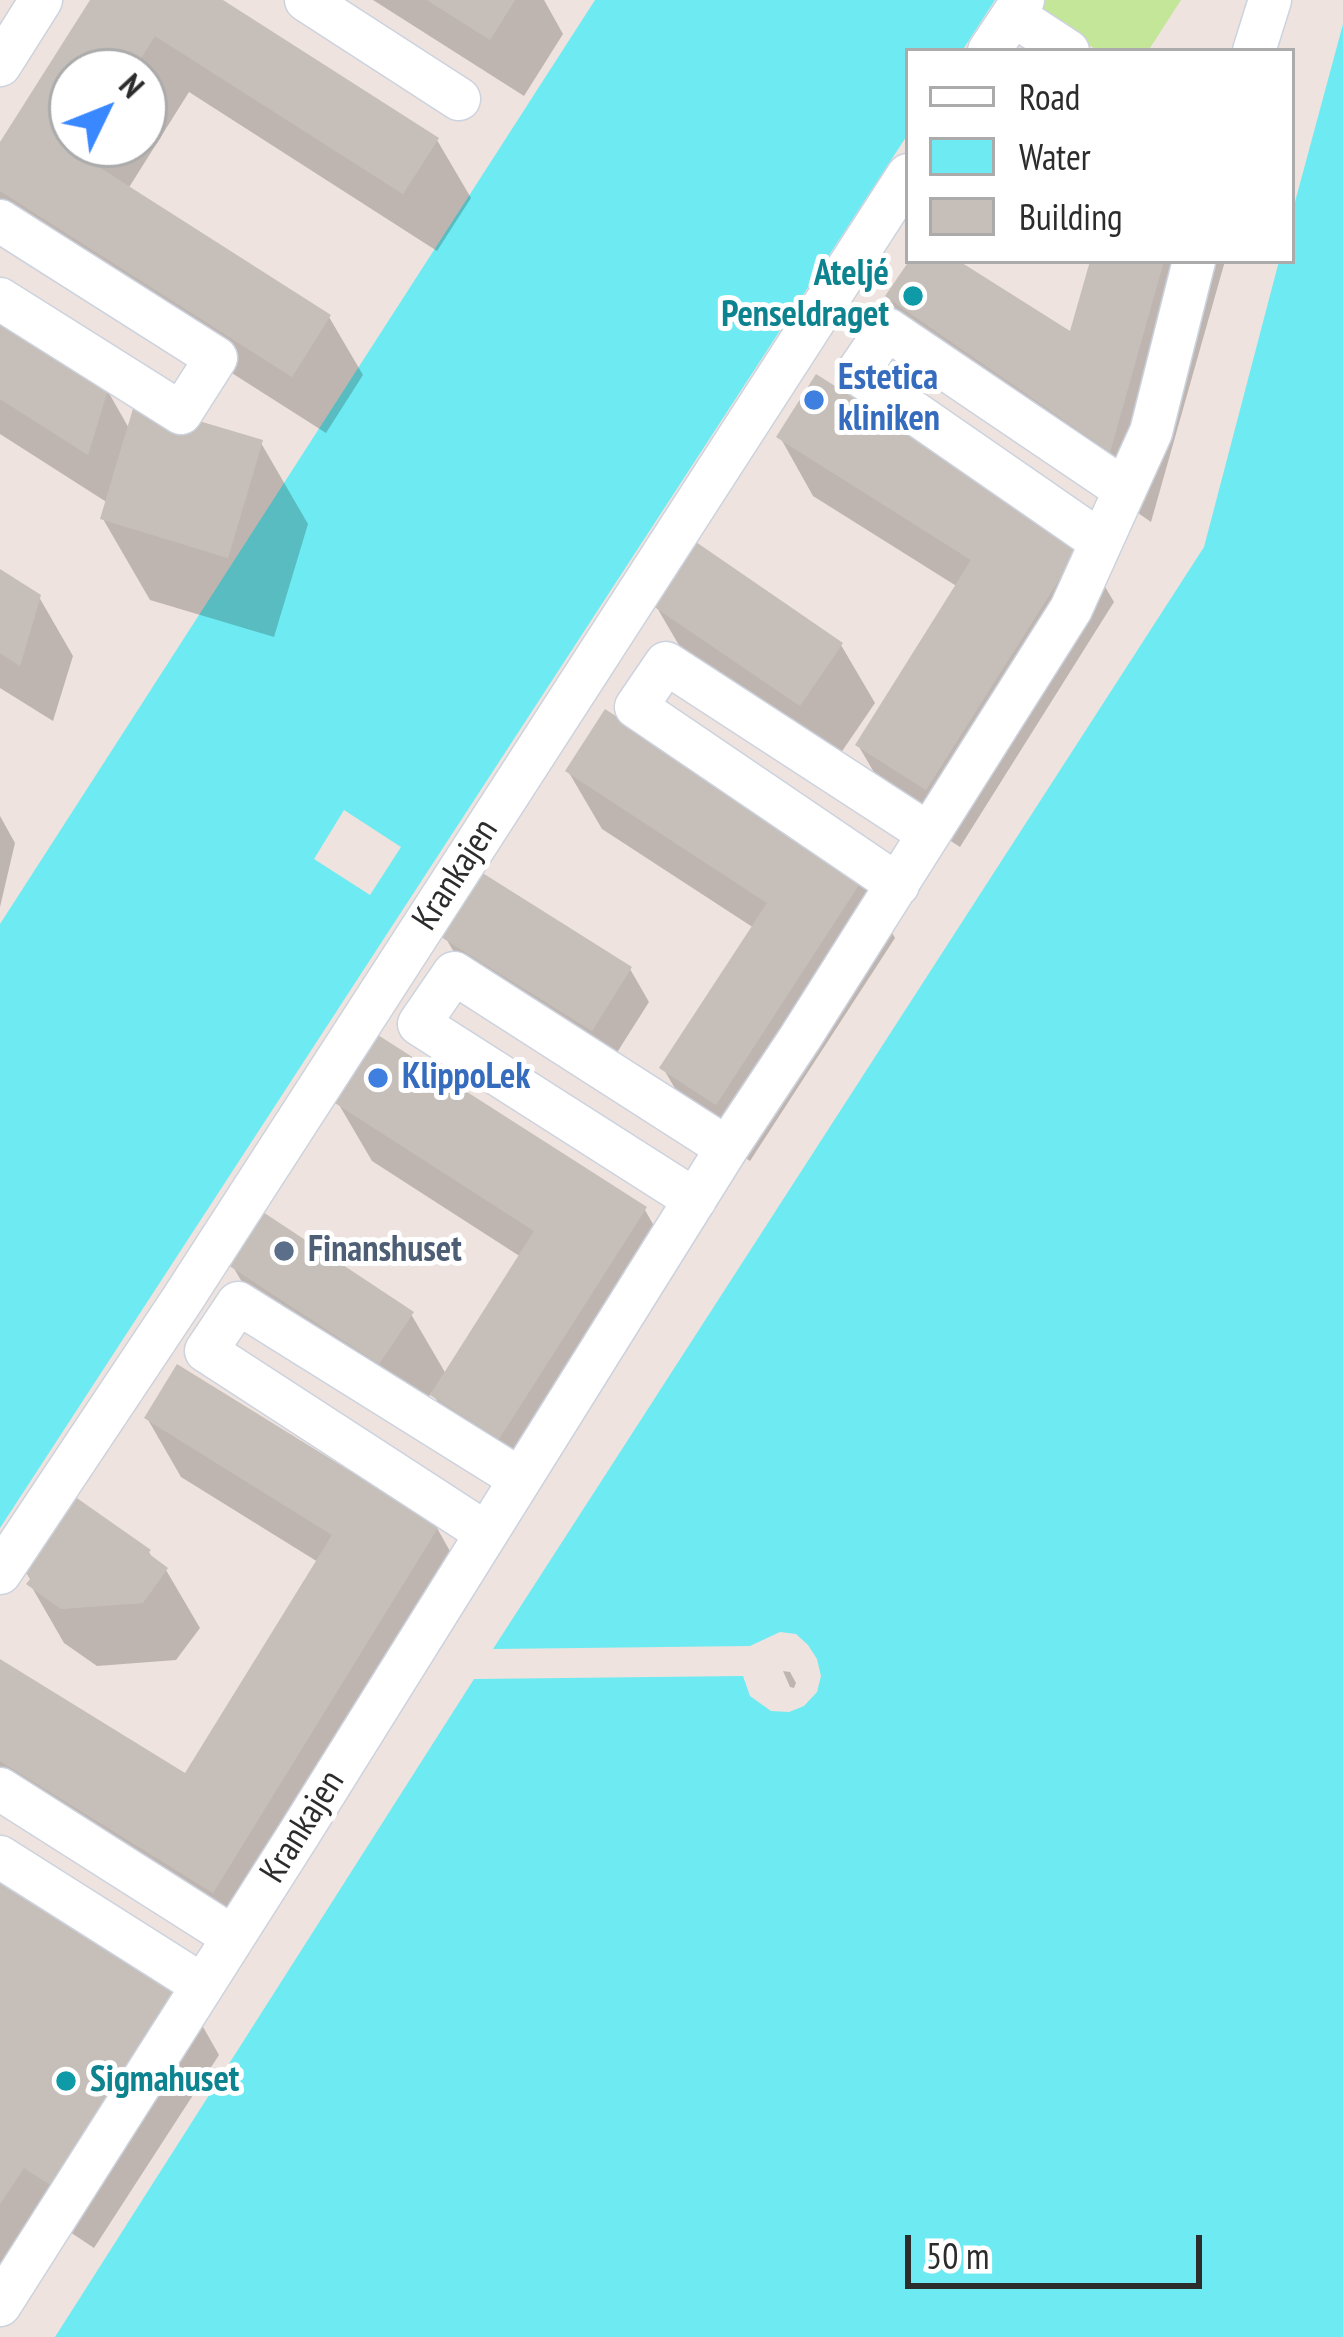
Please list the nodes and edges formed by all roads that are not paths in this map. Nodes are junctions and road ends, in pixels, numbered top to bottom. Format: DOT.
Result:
graph roads {
  1 [pos="40,0"];
  2 [pos="306,0"];
  3 [pos="1270,0"];
  4 [pos="1018,8"];
  5 [pos="991,48"];
  6 [pos="1065,48"];
  7 [pos="1255,48"];
  8 [pos="0,65"];
  9 [pos="460,99"];
  10 [pos="905,180"];
  11 [pos="0,221"];
  12 [pos="1193,264"];
  13 [pos="0,298"];
  14 [pos="1125,490"];
  15 [pos="1101,542"];
  16 [pos="929,834"];
  17 [pos="898,885"];
  18 [pos="727,1148"];
  19 [pos="695,1200"];
  20 [pos="520,1479"];
  21 [pos="486,1533"];
  22 [pos="0,1573"];
  23 [pos="0,1790"];
  24 [pos="0,1856"];
  25 [pos="233,1937"];
  26 [pos="202,1985"];
  27 [pos="0,2305"];
  1 -- 8 [label="street"];
  2 -- 9 [label="street"];
  3 -- 7 [label="street"];
  4 -- 5 [label="street"];
  4 -- 6 [label="street"];
  10 -- 22 [label="street, Krankajen"];
  11 -- 13 [label="street"];
  12 -- 14 [label="street, Krankajen"];
  14 -- 15 [label="street, Krankajen"];
  14 -- 15 [label="street"];
  15 -- 16 [label="street, Krankajen"];
  16 -- 17 [label="street, Krankajen"];
  16 -- 17 [label="street"];
  17 -- 18 [label="street, Krankajen"];
  18 -- 19 [label="street, Krankajen"];
  18 -- 19 [label="street, Krankajen"];
  19 -- 20 [label="street, Krankajen"];
  20 -- 21 [label="street, Krankajen"];
  20 -- 21 [label="street"];
  21 -- 25 [label="street, Krankajen"];
  23 -- 25 [label="street"];
  24 -- 26 [label="street"];
  25 -- 26 [label="street, Krankajen"];
  26 -- 27 [label="street, Krankajen"];
}
